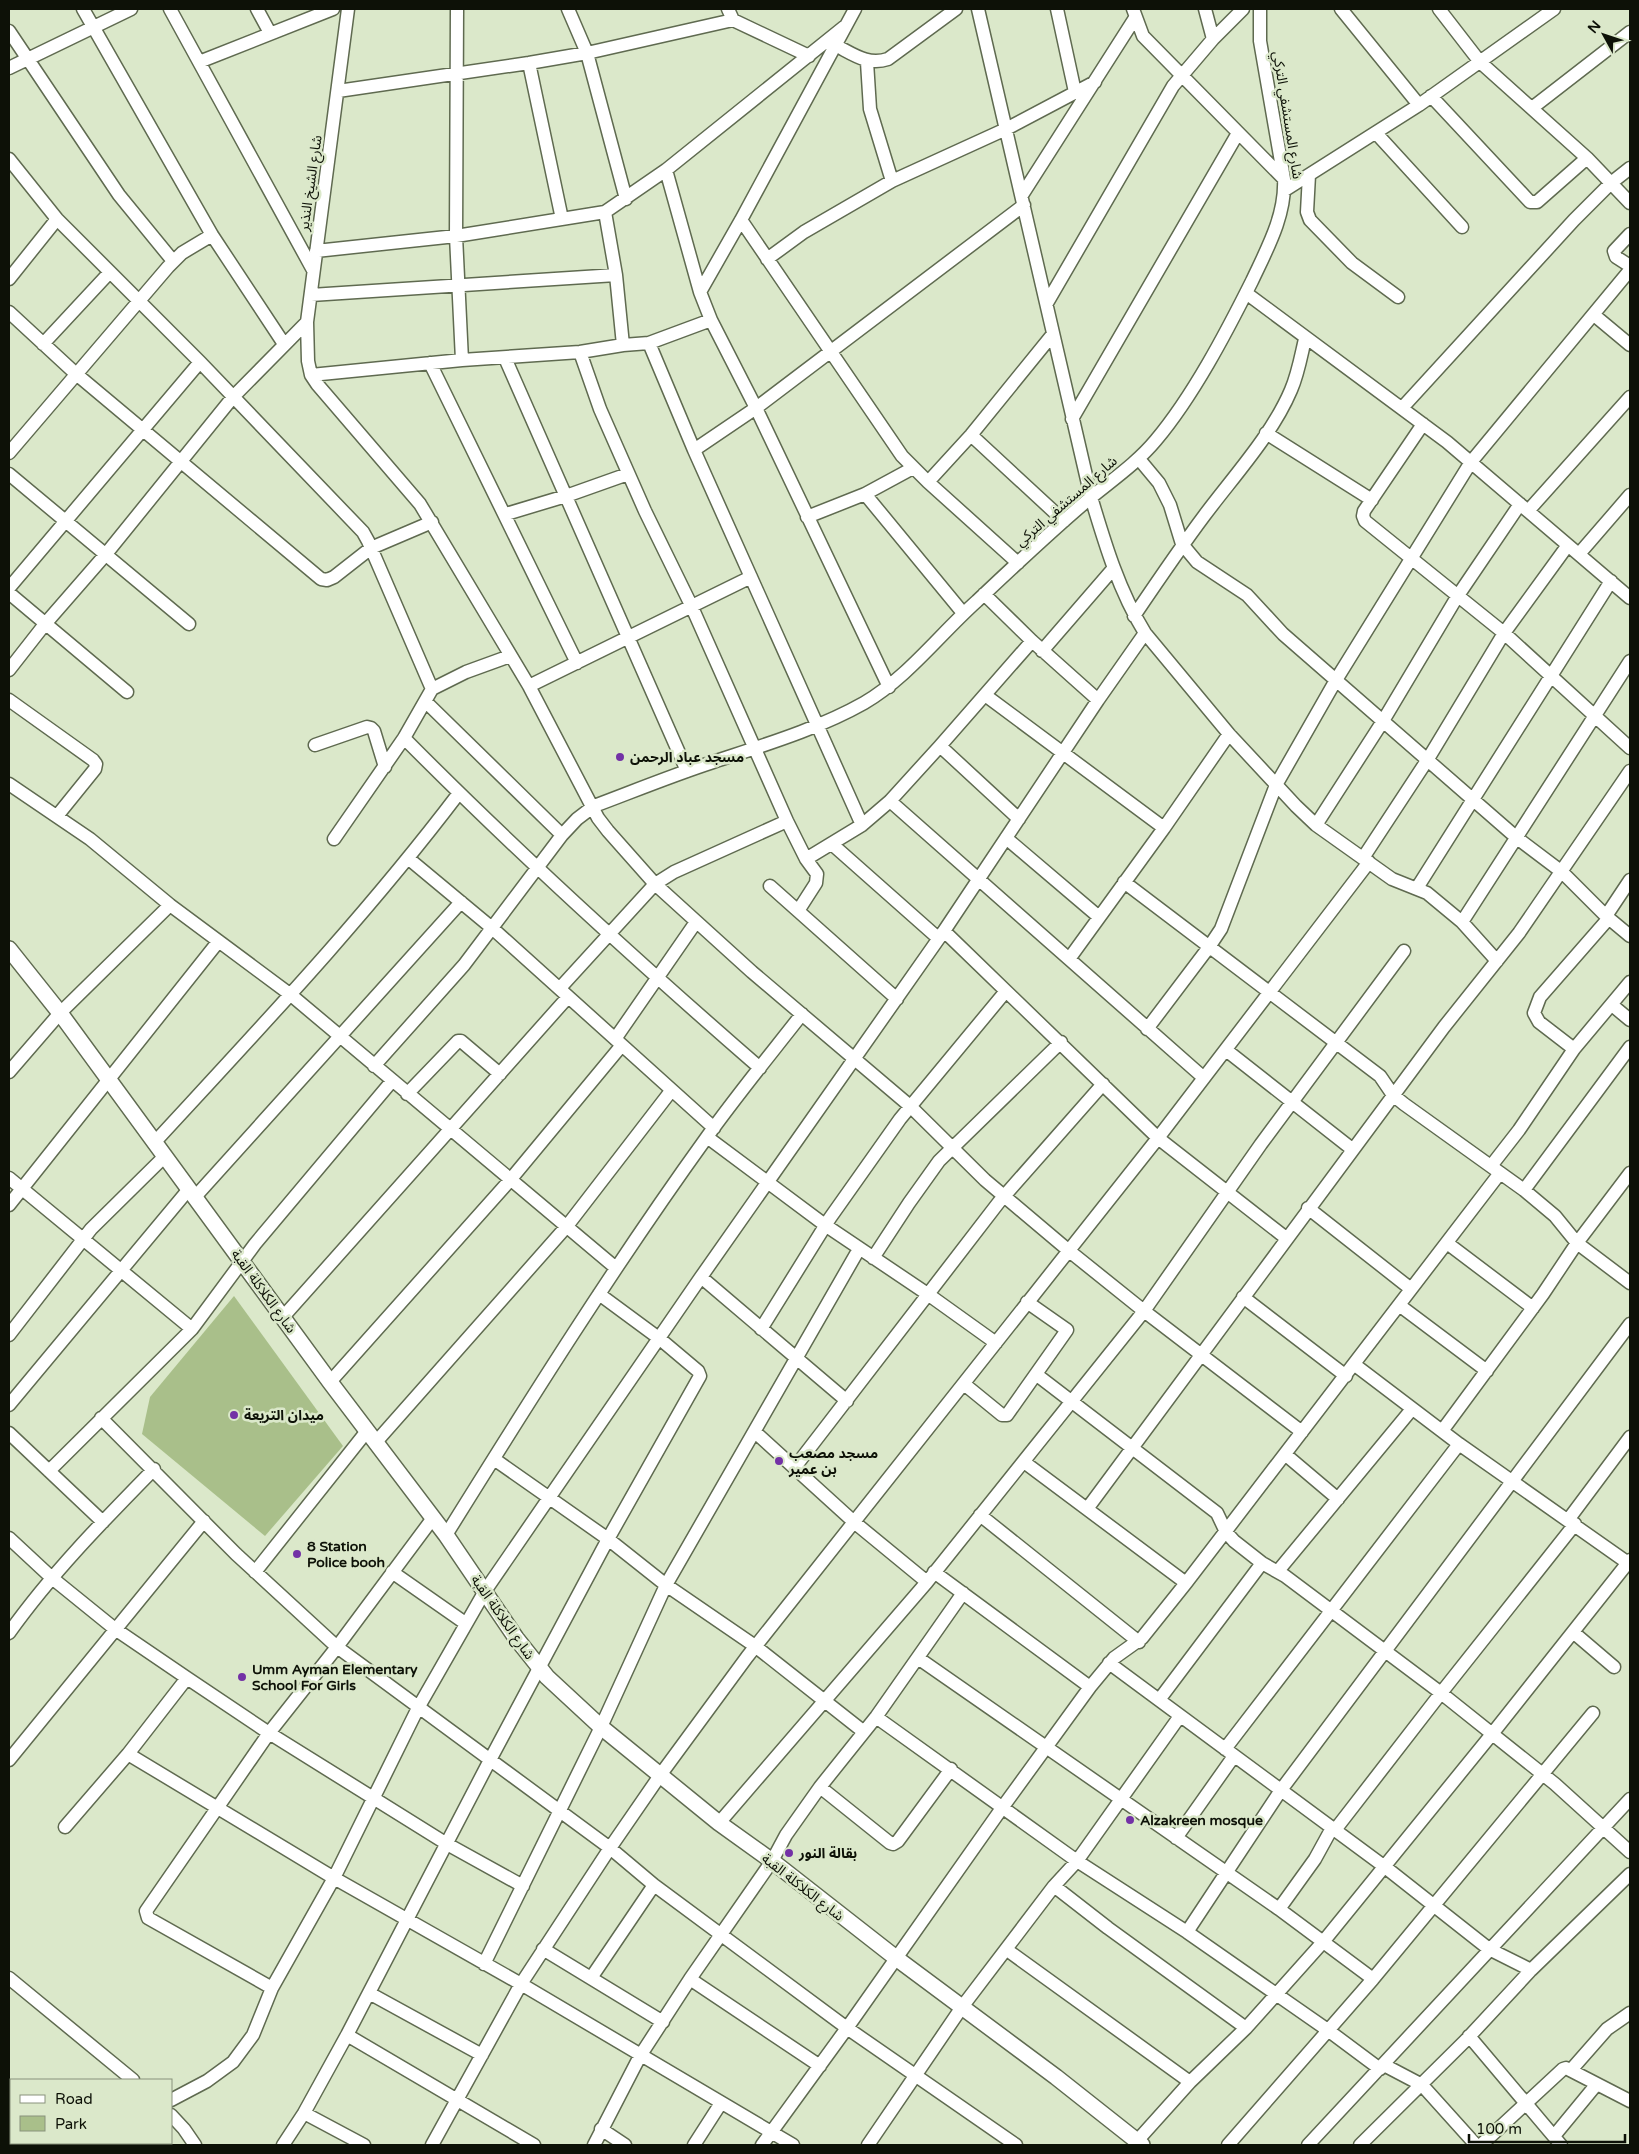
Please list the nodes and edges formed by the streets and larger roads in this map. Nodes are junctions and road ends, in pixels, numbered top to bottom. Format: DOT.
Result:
graph roads {
  1 [pos="83,9"];
  2 [pos="131,9"];
  3 [pos="170,9"];
  4 [pos="256,9"];
  5 [pos="333,9"];
  6 [pos="348,9"];
  7 [pos="457,9"];
  8 [pos="568,9"];
  9 [pos="855,9"];
  10 [pos="956,9"];
  11 [pos="978,9"];
  12 [pos="1057,9"];
  13 [pos="1205,9"];
  14 [pos="1243,9"];
  15 [pos="1260,9"];
  16 [pos="1341,9"];
  17 [pos="1439,9"];
  18 [pos="1554,9"];
  19 [pos="1134,13"];
  20 [pos="1539,13"];
  21 [pos="730,14"];
  22 [pos="844,27"];
  23 [pos="94,28"];
  24 [pos="9,31"];
  25 [pos="1630,32"];
  26 [pos="270,34"];
  27 [pos="1213,39"];
  28 [pos="835,45"];
  29 [pos="587,53"];
  30 [pos="810,56"];
  31 [pos="27,60"];
  32 [pos="199,62"];
  33 [pos="867,62"];
  34 [pos="1480,62"];
  35 [pos="529,63"];
  36 [pos="9,68"];
  37 [pos="457,75"];
  38 [pos="1181,76"];
  39 [pos="1094,82"];
  40 [pos="338,91"];
  41 [pos="1075,92"];
  42 [pos="1431,96"];
  43 [pos="1418,105"];
  44 [pos="1532,108"];
  45 [pos="1006,129"];
  46 [pos="1238,133"];
  47 [pos="1376,134"];
  48 [pos="1587,158"];
  49 [pos="9,162"];
  50 [pos="1630,168"];
  51 [pos="666,170"];
  52 [pos="1309,175"];
  53 [pos="892,181"];
  54 [pos="1611,183"];
  55 [pos="1285,185"];
  56 [pos="626,199"];
  57 [pos="1023,200"];
  58 [pos="1630,203"];
  59 [pos="605,212"];
  60 [pos="57,219"];
  61 [pos="562,219"];
  62 [pos="741,220"];
  63 [pos="1462,226"];
  64 [pos="1630,234"];
  65 [pos="212,235"];
  66 [pos="456,236"];
  67 [pos="316,251"];
  68 [pos="767,259"];
  69 [pos="173,261"];
  70 [pos="1630,268"];
  71 [pos="313,270"];
  72 [pos="110,272"];
  73 [pos="616,275"];
  74 [pos="9,279"];
  75 [pos="457,285"];
  76 [pos="700,292"];
  77 [pos="1246,293"];
  78 [pos="311,295"];
  79 [pos="1398,297"];
  80 [pos="138,300"];
  81 [pos="1047,303"];
  82 [pos="9,312"];
  83 [pos="1594,314"];
  84 [pos="711,320"];
  85 [pos="308,322"];
  86 [pos="1053,334"];
  87 [pos="1305,339"];
  88 [pos="649,343"];
  89 [pos="43,344"];
  90 [pos="284,344"];
  91 [pos="623,345"];
  92 [pos="1630,345"];
  93 [pos="832,351"];
  94 [pos="580,352"];
  95 [pos="505,358"];
  96 [pos="462,360"];
  97 [pos="200,362"];
  98 [pos="430,363"];
  99 [pos="75,373"];
  100 [pos="311,375"];
  101 [pos="233,397"];
  102 [pos="1630,397"];
  103 [pos="756,408"];
  104 [pos="1402,408"];
  105 [pos="1072,419"];
  106 [pos="1423,424"];
  107 [pos="143,431"];
  108 [pos="1266,433"];
  109 [pos="971,435"];
  110 [pos="694,450"];
  111 [pos="9,452"];
  112 [pos="1139,458"];
  113 [pos="181,462"];
  114 [pos="1471,462"];
  115 [pos="913,468"];
  116 [pos="9,474"];
  117 [pos="628,474"];
  118 [pos="928,482"];
  119 [pos="865,494"];
  120 [pos="1630,495"];
  121 [pos="566,496"];
  122 [pos="1091,497"];
  123 [pos="1372,500"];
  124 [pos="1524,508"];
  125 [pos="506,514"];
  126 [pos="807,517"];
  127 [pos="1064,521"];
  128 [pos="65,522"];
  129 [pos="432,522"];
  130 [pos="1182,544"];
  131 [pos="1568,545"];
  132 [pos="371,548"];
  133 [pos="106,554"];
  134 [pos="1579,554"];
  135 [pos="1411,559"];
  136 [pos="1018,563"];
  137 [pos="1113,568"];
  138 [pos="751,577"];
  139 [pos="1611,581"];
  140 [pos="984,594"];
  141 [pos="10,596"];
  142 [pos="1456,597"];
  143 [pos="1630,598"];
  144 [pos="691,605"];
  145 [pos="963,613"];
  146 [pos="1134,616"];
  147 [pos="45,624"];
  148 [pos="189,624"];
  149 [pos="1145,633"];
  150 [pos="1504,634"];
  151 [pos="629,637"];
  152 [pos="1032,641"];
  153 [pos="1042,650"];
  154 [pos="510,656"];
  155 [pos="1630,661"];
  156 [pos="577,663"];
  157 [pos="9,670"];
  158 [pos="1550,675"];
  159 [pos="1336,680"];
  160 [pos="529,686"];
  161 [pos="889,686"];
  162 [pos="432,689"];
  163 [pos="126,692"];
  164 [pos="985,695"];
  165 [pos="9,700"];
  166 [pos="1098,700"];
  167 [pos="426,702"];
  168 [pos="1594,715"];
  169 [pos="1383,721"];
  170 [pos="817,725"];
  171 [pos="1229,734"];
  172 [pos="404,738"];
  173 [pos="315,745"];
  174 [pos="940,746"];
  175 [pos="755,748"];
  176 [pos="1630,748"];
  177 [pos="1063,753"];
  178 [pos="1428,759"];
  179 [pos="385,767"];
  180 [pos="688,771"];
  181 [pos="1630,772"];
  182 [pos="9,784"];
  183 [pos="1276,785"];
  184 [pos="459,793"];
  185 [pos="1472,799"];
  186 [pos="890,801"];
  187 [pos="594,806"];
  188 [pos="57,816"];
  189 [pos="1019,819"];
  190 [pos="787,821"];
  191 [pos="862,825"];
  192 [pos="1316,825"];
  193 [pos="1164,828"];
  194 [pos="562,835"];
  195 [pos="1006,838"];
  196 [pos="1517,838"];
  197 [pos="334,839"];
  198 [pos="832,845"];
  199 [pos="409,859"];
  200 [pos="806,859"];
  201 [pos="1366,860"];
  202 [pos="537,867"];
  203 [pos="1562,872"];
  204 [pos="978,878"];
  205 [pos="1630,880"];
  206 [pos="1124,882"];
  207 [pos="655,884"];
  208 [pos="770,886"];
  209 [pos="1417,888"];
  210 [pos="461,902"];
  211 [pos="170,905"];
  212 [pos="798,910"];
  213 [pos="1099,917"];
  214 [pos="1608,917"];
  215 [pos="696,922"];
  216 [pos="1462,922"];
  217 [pos="492,928"];
  218 [pos="609,934"];
  219 [pos="941,934"];
  220 [pos="1630,936"];
  221 [pos="218,942"];
  222 [pos="1209,948"];
  223 [pos="9,949"];
  224 [pos="1404,951"];
  225 [pos="1069,958"];
  226 [pos="1497,961"];
  227 [pos="657,978"];
  228 [pos="1630,982"];
  229 [pos="1006,991"];
  230 [pos="1270,992"];
  231 [pos="564,993"];
  232 [pos="291,995"];
  233 [pos="896,999"];
  234 [pos="1612,1005"];
  235 [pos="60,1012"];
  236 [pos="802,1014"];
  237 [pos="1630,1020"];
  238 [pos="1147,1029"];
  239 [pos="339,1036"];
  240 [pos="619,1042"];
  241 [pos="1061,1042"];
  242 [pos="1338,1043"];
  243 [pos="1630,1047"];
  244 [pos="1574,1048"];
  245 [pos="1226,1050"];
  246 [pos="855,1059"];
  247 [pos="374,1066"];
  248 [pos="760,1068"];
  249 [pos="9,1072"];
  250 [pos="500,1074"];
  251 [pos="1204,1078"];
  252 [pos="109,1080"];
  253 [pos="392,1081"];
  254 [pos="1103,1084"];
  255 [pos="671,1091"];
  256 [pos="407,1094"];
  257 [pos="1393,1094"];
  258 [pos="1292,1102"];
  259 [pos="910,1106"];
  260 [pos="450,1130"];
  261 [pos="711,1132"];
  262 [pos="1158,1138"];
  263 [pos="154,1143"];
  264 [pos="954,1147"];
  265 [pos="1352,1149"];
  266 [pos="164,1157"];
  267 [pos="1495,1169"];
  268 [pos="9,1178"];
  269 [pos="511,1179"];
  270 [pos="768,1182"];
  271 [pos="1628,1182"];
  272 [pos="22,1189"];
  273 [pos="1524,1190"];
  274 [pos="1227,1191"];
  275 [pos="192,1193"];
  276 [pos="1005,1195"];
  277 [pos="9,1205"];
  278 [pos="1308,1208"];
  279 [pos="825,1225"];
  280 [pos="567,1226"];
  281 [pos="1286,1238"];
  282 [pos="82,1240"];
  283 [pos="1447,1243"];
  284 [pos="1577,1243"];
  285 [pos="859,1249"];
  286 [pos="1068,1250"];
  287 [pos="873,1258"];
  288 [pos="243,1261"];
  289 [pos="616,1268"];
  290 [pos="120,1270"];
  291 [pos="701,1277"];
  292 [pos="1630,1283"];
  293 [pos="1411,1289"];
  294 [pos="599,1294"];
  295 [pos="929,1295"];
  296 [pos="1243,1297"];
  297 [pos="1027,1302"];
  298 [pos="1399,1305"];
  299 [pos="1533,1308"];
  300 [pos="1144,1312"];
  301 [pos="283,1317"];
  302 [pos="1630,1324"];
  303 [pos="192,1329"];
  304 [pos="761,1329"];
  305 [pos="9,1335"];
  306 [pos="660,1339"];
  307 [pos="996,1344"];
  308 [pos="1201,1354"];
  309 [pos="796,1359"];
  310 [pos="1354,1365"];
  311 [pos="1487,1371"];
  312 [pos="1037,1375"];
  313 [pos="1346,1376"];
  314 [pos="330,1382"];
  315 [pos="964,1384"];
  316 [pos="847,1401"];
  317 [pos="1072,1403"];
  318 [pos="9,1404"];
  319 [pos="1412,1409"];
  320 [pos="101,1418"];
  321 [pos="1442,1431"];
  322 [pos="755,1432"];
  323 [pos="1302,1432"];
  324 [pos="9,1433"];
  325 [pos="371,1436"];
  326 [pos="1459,1444"];
  327 [pos="1628,1445"];
  328 [pos="1131,1448"];
  329 [pos="1286,1455"];
  330 [pos="494,1459"];
  331 [pos="1024,1462"];
  332 [pos="795,1467"];
  333 [pos="154,1469"];
  334 [pos="49,1471"];
  335 [pos="1512,1481"];
  336 [pos="550,1498"];
  337 [pos="1338,1500"];
  338 [pos="1087,1509"];
  339 [pos="980,1516"];
  340 [pos="433,1518"];
  341 [pos="204,1521"];
  342 [pos="102,1522"];
  343 [pos="854,1522"];
  344 [pos="1571,1522"];
  345 [pos="1226,1532"];
  346 [pos="446,1535"];
  347 [pos="9,1538"];
  348 [pos="608,1539"];
  349 [pos="1262,1563"];
  350 [pos="1628,1568"];
  351 [pos="1278,1571"];
  352 [pos="255,1572"];
  353 [pos="392,1572"];
  354 [pos="931,1577"];
  355 [pos="52,1578"];
  356 [pos="1186,1584"];
  357 [pos="666,1585"];
  358 [pos="485,1591"];
  359 [pos="963,1593"];
  360 [pos="1330,1610"];
  361 [pos="465,1623"];
  362 [pos="115,1629"];
  363 [pos="1573,1632"];
  364 [pos="9,1633"];
  365 [pos="1139,1642"];
  366 [pos="755,1646"];
  367 [pos="337,1647"];
  368 [pos="1384,1650"];
  369 [pos="918,1658"];
  370 [pos="1109,1663"];
  371 [pos="1614,1667"];
  372 [pos="540,1669"];
  373 [pos="187,1678"];
  374 [pos="1090,1687"];
  375 [pos="1441,1693"];
  376 [pos="1159,1700"];
  377 [pos="825,1701"];
  378 [pos="418,1708"];
  379 [pos="1593,1713"];
  380 [pos="876,1716"];
  381 [pos="1180,1716"];
  382 [pos="601,1727"];
  383 [pos="864,1732"];
  384 [pos="269,1733"];
  385 [pos="1492,1734"];
  386 [pos="1047,1747"];
  387 [pos="1229,1753"];
  388 [pos="128,1754"];
  389 [pos="9,1760"];
  390 [pos="490,1760"];
  391 [pos="951,1769"];
  392 [pos="661,1774"];
  393 [pos="1543,1774"];
  394 [pos="820,1787"];
  395 [pos="1281,1790"];
  396 [pos="374,1797"];
  397 [pos="1121,1799"];
  398 [pos="1630,1799"];
  399 [pos="216,1807"];
  400 [pos="1002,1808"];
  401 [pos="560,1811"];
  402 [pos="719,1822"];
  403 [pos="65,1827"];
  404 [pos="1604,1828"];
  405 [pos="1334,1829"];
  406 [pos="1176,1838"];
  407 [pos="447,1844"];
  408 [pos="610,1848"];
  409 [pos="1630,1852"];
  410 [pos="1077,1861"];
  411 [pos="772,1862"];
  412 [pos="1385,1867"];
  413 [pos="1226,1873"];
  414 [pos="1630,1874"];
  415 [pos="334,1878"];
  416 [pos="654,1885"];
  417 [pos="523,1886"];
  418 [pos="1054,1886"];
  419 [pos="1433,1905"];
  420 [pos="1279,1909"];
  421 [pos="407,1921"];
  422 [pos="1186,1932"];
  423 [pos="721,1933"];
  424 [pos="1323,1942"];
  425 [pos="544,1949"];
  426 [pos="1489,1949"];
  427 [pos="1007,1950"];
  428 [pos="896,1958"];
  429 [pos="484,1964"];
  430 [pos="1531,1970"];
  431 [pos="9,1978"];
  432 [pos="592,1978"];
  433 [pos="690,1979"];
  434 [pos="1373,1979"];
  435 [pos="521,1984"];
  436 [pos="272,1988"];
  437 [pos="369,1993"];
  438 [pos="1275,1994"];
  439 [pos="962,2007"];
  440 [pos="1630,2013"];
  441 [pos="663,2022"];
  442 [pos="847,2028"];
  443 [pos="1246,2028"];
  444 [pos="1329,2031"];
  445 [pos="347,2035"];
  446 [pos="1469,2036"];
  447 [pos="482,2054"];
  448 [pos="640,2056"];
  449 [pos="820,2066"];
  450 [pos="1382,2067"];
  451 [pos="1570,2070"];
  452 [pos="914,2076"];
  453 [pos="132,2079"];
  454 [pos="1190,2082"];
  455 [pos="1596,2084"];
  456 [pos="1422,2085"];
  457 [pos="172,2099"];
  458 [pos="458,2100"];
  459 [pos="1630,2101"];
  460 [pos="1527,2102"];
  461 [pos="721,2103"];
  462 [pos="304,2113"];
  463 [pos="172,2117"];
  464 [pos="601,2129"];
  465 [pos="771,2132"];
  466 [pos="1557,2140"];
  467 [pos="1140,2143"];
  468 [pos="195,2145"];
  469 [pos="283,2145"];
  470 [pos="364,2145"];
  471 [pos="432,2145"];
  472 [pos="534,2145"];
  473 [pos="594,2145"];
  474 [pos="625,2145"];
  475 [pos="694,2145"];
  476 [pos="762,2145"];
  477 [pos="792,2145"];
  478 [pos="868,2145"];
  479 [pos="1016,2145"];
  480 [pos="1228,2145"];
  481 [pos="1308,2145"];
  482 [pos="1360,2145"];
  483 [pos="1476,2145"];
  484 [pos="1481,2145"];
  1 -- 23 [label="street"];
  2 -- 23 [label="street"];
  3 -- 32 [label="street"];
  4 -- 26 [label="street"];
  5 -- 26 [label="street"];
  6 -- 40 [label="street, شارع الشيخ النذير"];
  7 -- 37 [label="street"];
  8 -- 29 [label="street"];
  9 -- 22 [label="street"];
  10 -- 33 [label="street"];
  11 -- 45 [label="street"];
  12 -- 41 [label="street"];
  13 -- 27 [label="street"];
  14 -- 27 [label="street"];
  15 -- 55 [label="street, شارع المستشفي التركي"];
  16 -- 43 [label="street"];
  17 -- 34 [label="street"];
  18 -- 20 [label="street"];
  19 -- 38 [label="street"];
  19 -- 39 [label="street"];
  20 -- 34 [label="street"];
  21 -- 29 [label="street"];
  21 -- 30 [label="street"];
  22 -- 28 [label="street"];
  22 -- 30 [label="street"];
  23 -- 31 [label="street"];
  23 -- 65 [label="street"];
  24 -- 31 [label="street"];
  25 -- 44 [label="street"];
  26 -- 32 [label="street"];
  27 -- 38 [label="street"];
  28 -- 33 [label="street"];
  28 -- 62 [label="street"];
  29 -- 35 [label="street"];
  29 -- 56 [label="street"];
  30 -- 51 [label="street"];
  31 -- 36 [label="street"];
  31 -- 69 [label="street"];
  32 -- 71 [label="street"];
  33 -- 53 [label="street"];
  34 -- 42 [label="street"];
  34 -- 44 [label="street"];
  35 -- 37 [label="street"];
  35 -- 61 [label="street"];
  37 -- 40 [label="street"];
  37 -- 66 [label="street"];
  38 -- 46 [label="street"];
  38 -- 81 [label="street"];
  39 -- 41 [label="street"];
  39 -- 57 [label="street"];
  40 -- 67 [label="street, شارع الشيخ النذير"];
  41 -- 45 [label="street"];
  42 -- 43 [label="street"];
  42 -- 48 [label="street"];
  43 -- 47 [label="street"];
  44 -- 48 [label="street"];
  45 -- 53 [label="street"];
  45 -- 57 [label="street"];
  46 -- 55 [label="street"];
  46 -- 105 [label="street"];
  47 -- 52 [label="street"];
  47 -- 63 [label="street"];
  48 -- 54 [label="street"];
  49 -- 60 [label="street"];
  50 -- 54 [label="street"];
  51 -- 56 [label="street"];
  51 -- 76 [label="street"];
  52 -- 55 [label="street"];
  52 -- 79 [label="street"];
  53 -- 68 [label="street"];
  54 -- 58 [label="street"];
  54 -- 104 [label="street"];
  55 -- 77 [label="street, شارع المستشفي التركي"];
  56 -- 59 [label="street"];
  57 -- 81 [label="street"];
  57 -- 93 [label="street"];
  59 -- 61 [label="street"];
  59 -- 73 [label="street"];
  60 -- 72 [label="street"];
  60 -- 74 [label="street"];
  61 -- 66 [label="street"];
  62 -- 68 [label="street"];
  62 -- 76 [label="street"];
  64 -- 70 [label="street"];
  65 -- 69 [label="street"];
  65 -- 90 [label="street"];
  66 -- 67 [label="street"];
  66 -- 75 [label="street"];
  67 -- 71 [label="street, شارع الشيخ النذير"];
  68 -- 93 [label="street"];
  69 -- 80 [label="street"];
  70 -- 83 [label="street"];
  71 -- 78 [label="street, شارع الشيخ النذير"];
  72 -- 80 [label="street"];
  72 -- 89 [label="street"];
  73 -- 75 [label="street"];
  73 -- 91 [label="street"];
  75 -- 78 [label="street"];
  75 -- 96 [label="street"];
  76 -- 84 [label="street"];
  77 -- 87 [label="street"];
  77 -- 112 [label="street, شارع المستشفي التركي"];
  78 -- 85 [label="street, شارع الشيخ النذير"];
  80 -- 97 [label="street"];
  80 -- 99 [label="street"];
  81 -- 86 [label="street"];
  82 -- 89 [label="street"];
  83 -- 92 [label="street"];
  83 -- 114 [label="street"];
  84 -- 88 [label="street"];
  84 -- 103 [label="street"];
  85 -- 90 [label="street"];
  85 -- 100 [label="street, شارع الشيخ النذير"];
  86 -- 105 [label="street"];
  86 -- 109 [label="street"];
  87 -- 104 [label="street"];
  87 -- 108 [label="street"];
  88 -- 91 [label="street"];
  88 -- 110 [label="street"];
  89 -- 99 [label="street"];
  90 -- 101 [label="street"];
  91 -- 94 [label="street"];
  93 -- 103 [label="street"];
  93 -- 115 [label="street"];
  94 -- 95 [label="street"];
  94 -- 117 [label="street"];
  95 -- 96 [label="street"];
  95 -- 121 [label="street"];
  96 -- 98 [label="street"];
  97 -- 101 [label="street"];
  97 -- 107 [label="street"];
  98 -- 100 [label="street"];
  98 -- 125 [label="street"];
  99 -- 107 [label="street"];
  99 -- 111 [label="street"];
  100 -- 129 [label="street"];
  101 -- 113 [label="street"];
  101 -- 132 [label="street"];
  102 -- 124 [label="street"];
  103 -- 110 [label="street"];
  103 -- 126 [label="street"];
  104 -- 106 [label="street"];
  105 -- 122 [label="street"];
  106 -- 114 [label="street"];
  106 -- 123 [label="street"];
  107 -- 113 [label="street"];
  107 -- 128 [label="street"];
  108 -- 123 [label="street"];
  108 -- 130 [label="street"];
  109 -- 118 [label="street"];
  109 -- 127 [label="street"];
  110 -- 138 [label="street"];
  112 -- 122 [label="street, شارع المستشفي التركي"];
  112 -- 130 [label="street"];
  113 -- 132 [label="street"];
  113 -- 133 [label="street"];
  114 -- 124 [label="street"];
  114 -- 135 [label="street"];
  115 -- 118 [label="street"];
  115 -- 119 [label="street"];
  116 -- 128 [label="street"];
  117 -- 121 [label="street"];
  117 -- 144 [label="street"];
  118 -- 136 [label="street"];
  119 -- 126 [label="street"];
  119 -- 145 [label="street"];
  120 -- 134 [label="street"];
  121 -- 125 [label="street"];
  121 -- 151 [label="street"];
  122 -- 127 [label="street, شارع المستشفي التركي"];
  122 -- 137 [label="street"];
  123 -- 135 [label="street"];
  124 -- 131 [label="street"];
  124 -- 142 [label="street"];
  125 -- 156 [label="street"];
  126 -- 161 [label="street"];
  127 -- 136 [label="street, شارع المستشفي التركي"];
  128 -- 133 [label="street"];
  128 -- 141 [label="street"];
  129 -- 132 [label="street"];
  129 -- 154 [label="street"];
  130 -- 146 [label="street"];
  130 -- 159 [label="street"];
  131 -- 134 [label="street"];
  131 -- 150 [label="street"];
  132 -- 162 [label="street"];
  133 -- 147 [label="street"];
  133 -- 148 [label="street"];
  134 -- 139 [label="street"];
  135 -- 142 [label="street"];
  135 -- 159 [label="street"];
  136 -- 140 [label="street, شارع المستشفي التركي"];
  137 -- 146 [label="street"];
  137 -- 153 [label="street"];
  138 -- 144 [label="street"];
  138 -- 170 [label="street"];
  139 -- 143 [label="street"];
  139 -- 158 [label="street"];
  140 -- 145 [label="street, شارع المستشفي التركي"];
  140 -- 152 [label="street"];
  141 -- 147 [label="street"];
  142 -- 150 [label="street"];
  142 -- 169 [label="street"];
  144 -- 151 [label="street"];
  144 -- 175 [label="street"];
  145 -- 161 [label="street, شارع المستشفي التركي"];
  146 -- 149 [label="street"];
  147 -- 157 [label="street"];
  147 -- 163 [label="street"];
  149 -- 166 [label="street"];
  149 -- 171 [label="street"];
  150 -- 158 [label="street"];
  150 -- 178 [label="street"];
  151 -- 156 [label="street"];
  151 -- 180 [label="street"];
  152 -- 153 [label="street"];
  152 -- 164 [label="street"];
  153 -- 166 [label="street"];
  154 -- 160 [label="street"];
  154 -- 162 [label="street"];
  155 -- 168 [label="street"];
  156 -- 160 [label="street"];
  158 -- 168 [label="street"];
  158 -- 185 [label="street"];
  159 -- 169 [label="street"];
  159 -- 183 [label="street"];
  160 -- 187 [label="street"];
  161 -- 170 [label="street, شارع المستشفي التركي"];
  162 -- 167 [label="street"];
  164 -- 174 [label="street"];
  164 -- 177 [label="street"];
  165 -- 188 [label="street"];
  166 -- 177 [label="street"];
  167 -- 172 [label="street"];
  167 -- 194 [label="street"];
  168 -- 176 [label="street"];
  168 -- 196 [label="street"];
  169 -- 178 [label="street"];
  169 -- 192 [label="street"];
  170 -- 175 [label="street, شارع المستشفي التركي"];
  170 -- 191 [label="street"];
  171 -- 183 [label="street"];
  171 -- 193 [label="street"];
  172 -- 179 [label="street"];
  172 -- 184 [label="street"];
  173 -- 179 [label="street"];
  174 -- 186 [label="street"];
  174 -- 189 [label="street"];
  175 -- 180 [label="street, شارع المستشفي التركي"];
  175 -- 190 [label="street"];
  177 -- 189 [label="street"];
  177 -- 193 [label="street"];
  178 -- 185 [label="street"];
  178 -- 201 [label="street"];
  179 -- 197 [label="street"];
  180 -- 187 [label="street, شارع المستشفي التركي"];
  181 -- 203 [label="street"];
  182 -- 188 [label="street"];
  183 -- 192 [label="street"];
  183 -- 222 [label="street"];
  184 -- 199 [label="street"];
  184 -- 202 [label="street"];
  185 -- 196 [label="street"];
  185 -- 209 [label="street"];
  186 -- 191 [label="street"];
  186 -- 204 [label="street"];
  187 -- 194 [label="street, شارع المستشفي التركي"];
  187 -- 207 [label="street"];
  188 -- 211 [label="street"];
  189 -- 195 [label="street"];
  190 -- 200 [label="street"];
  190 -- 207 [label="street"];
  191 -- 198 [label="street"];
  192 -- 201 [label="street"];
  193 -- 206 [label="street"];
  194 -- 202 [label="street, شارع المستشفي التركي"];
  195 -- 204 [label="street"];
  195 -- 213 [label="street"];
  196 -- 203 [label="street"];
  196 -- 216 [label="street"];
  198 -- 200 [label="street"];
  198 -- 219 [label="street"];
  199 -- 210 [label="street"];
  199 -- 232 [label="street"];
  200 -- 212 [label="street"];
  201 -- 209 [label="street"];
  201 -- 230 [label="street"];
  202 -- 217 [label="street, شارع المستشفي التركي"];
  202 -- 218 [label="street"];
  203 -- 214 [label="street"];
  203 -- 226 [label="street"];
  204 -- 219 [label="street"];
  204 -- 225 [label="street"];
  205 -- 214 [label="street"];
  206 -- 213 [label="street"];
  206 -- 222 [label="street"];
  207 -- 215 [label="street"];
  207 -- 218 [label="street"];
  208 -- 212 [label="street"];
  209 -- 216 [label="street"];
  210 -- 217 [label="street"];
  210 -- 239 [label="street"];
  211 -- 221 [label="street"];
  211 -- 235 [label="street"];
  212 -- 233 [label="street"];
  213 -- 225 [label="street"];
  214 -- 220 [label="street"];
  214 -- 244 [label="street"];
  215 -- 227 [label="street"];
  215 -- 236 [label="street"];
  216 -- 226 [label="street"];
  217 -- 231 [label="street"];
  217 -- 247 [label="street, شارع المستشفي التركي"];
  218 -- 227 [label="street"];
  218 -- 231 [label="street"];
  219 -- 229 [label="street"];
  219 -- 233 [label="street"];
  221 -- 232 [label="street"];
  221 -- 252 [label="street"];
  222 -- 230 [label="street"];
  222 -- 238 [label="street"];
  223 -- 235 [label="street, شارع الكلاكلة القبة"];
  224 -- 242 [label="street"];
  225 -- 238 [label="street"];
  226 -- 257 [label="street"];
  227 -- 240 [label="street"];
  227 -- 248 [label="street"];
  228 -- 234 [label="street"];
  229 -- 241 [label="street"];
  229 -- 259 [label="street"];
  230 -- 242 [label="street"];
  230 -- 245 [label="street"];
  231 -- 240 [label="street"];
  231 -- 250 [label="street"];
  232 -- 239 [label="street"];
  232 -- 263 [label="street"];
  233 -- 246 [label="street"];
  234 -- 237 [label="street"];
  234 -- 244 [label="street"];
  235 -- 249 [label="street"];
  235 -- 252 [label="street, شارع الكلاكلة القبة"];
  236 -- 246 [label="street"];
  236 -- 248 [label="street"];
  238 -- 251 [label="street"];
  239 -- 247 [label="street"];
  239 -- 275 [label="street"];
  240 -- 255 [label="street"];
  240 -- 269 [label="street"];
  241 -- 254 [label="street"];
  241 -- 264 [label="street"];
  242 -- 257 [label="street"];
  242 -- 258 [label="street"];
  243 -- 273 [label="street"];
  244 -- 267 [label="street"];
  245 -- 251 [label="street"];
  245 -- 258 [label="street"];
  246 -- 259 [label="street"];
  246 -- 270 [label="street"];
  247 -- 253 [label="street"];
  248 -- 261 [label="street"];
  250 -- 256 [label="street"];
  250 -- 260 [label="street"];
  251 -- 262 [label="street"];
  252 -- 263 [label="street, شارع الكلاكلة القبة"];
  252 -- 272 [label="street"];
  253 -- 256 [label="street"];
  253 -- 288 [label="street"];
  254 -- 262 [label="street"];
  254 -- 276 [label="street"];
  255 -- 261 [label="street"];
  255 -- 280 [label="street"];
  256 -- 260 [label="street"];
  257 -- 265 [label="street"];
  257 -- 267 [label="street"];
  258 -- 265 [label="street"];
  258 -- 274 [label="street"];
  259 -- 264 [label="street"];
  259 -- 279 [label="street"];
  260 -- 269 [label="street"];
  260 -- 301 [label="street"];
  261 -- 270 [label="street"];
  261 -- 289 [label="street"];
  262 -- 274 [label="street"];
  262 -- 286 [label="street"];
  263 -- 266 [label="street, شارع الكلاكلة القبة"];
  264 -- 276 [label="street"];
  264 -- 287 [label="street"];
  265 -- 278 [label="street"];
  266 -- 275 [label="street, شارع الكلاكلة القبة"];
  266 -- 282 [label="street"];
  267 -- 273 [label="street"];
  267 -- 283 [label="street"];
  268 -- 272 [label="street"];
  269 -- 280 [label="street"];
  269 -- 314 [label="street"];
  270 -- 279 [label="street"];
  270 -- 291 [label="street"];
  271 -- 284 [label="street"];
  272 -- 277 [label="street"];
  272 -- 282 [label="street"];
  273 -- 284 [label="street"];
  274 -- 281 [label="street"];
  274 -- 300 [label="street"];
  275 -- 288 [label="street, شارع الكلاكلة القبة"];
  275 -- 290 [label="street"];
  276 -- 286 [label="street"];
  276 -- 295 [label="street"];
  278 -- 281 [label="street"];
  278 -- 293 [label="street"];
  279 -- 285 [label="street"];
  279 -- 304 [label="street"];
  280 -- 289 [label="street"];
  280 -- 325 [label="street"];
  281 -- 296 [label="street"];
  282 -- 290 [label="street"];
  282 -- 305 [label="street"];
  283 -- 293 [label="street"];
  283 -- 299 [label="street"];
  284 -- 292 [label="street"];
  284 -- 299 [label="street"];
  285 -- 287 [label="street"];
  285 -- 309 [label="street"];
  286 -- 297 [label="street"];
  286 -- 300 [label="street"];
  287 -- 295 [label="street"];
  288 -- 301 [label="street, شارع الكلاكلة القبة"];
  288 -- 303 [label="street"];
  289 -- 294 [label="street"];
  290 -- 303 [label="street"];
  290 -- 318 [label="street"];
  291 -- 304 [label="street"];
  291 -- 306 [label="street"];
  293 -- 298 [label="street"];
  294 -- 306 [label="street"];
  294 -- 330 [label="street"];
  295 -- 307 [label="street"];
  295 -- 316 [label="street"];
  296 -- 308 [label="street"];
  296 -- 313 [label="street"];
  297 -- 307 [label="street"];
  297 -- 312 [label="street"];
  298 -- 310 [label="street"];
  298 -- 311 [label="street"];
  299 -- 311 [label="street"];
  300 -- 308 [label="street"];
  300 -- 317 [label="street"];
  301 -- 314 [label="street, شارع الكلاكلة القبة"];
  302 -- 335 [label="street"];
  303 -- 320 [label="street"];
  304 -- 309 [label="street"];
  306 -- 336 [label="street"];
  306 -- 348 [label="street"];
  307 -- 315 [label="street"];
  308 -- 323 [label="street"];
  308 -- 328 [label="street"];
  309 -- 316 [label="street"];
  309 -- 322 [label="street"];
  310 -- 313 [label="street"];
  310 -- 319 [label="street"];
  311 -- 321 [label="street"];
  312 -- 315 [label="street"];
  312 -- 317 [label="street"];
  313 -- 323 [label="street"];
  314 -- 325 [label="street, شارع الكلاكلة القبة"];
  315 -- 343 [label="street"];
  316 -- 332 [label="street"];
  317 -- 328 [label="street"];
  317 -- 331 [label="street"];
  319 -- 321 [label="street"];
  319 -- 337 [label="street"];
  320 -- 333 [label="street"];
  320 -- 334 [label="street"];
  321 -- 326 [label="street"];
  322 -- 332 [label="street"];
  322 -- 357 [label="street"];
  323 -- 329 [label="street"];
  324 -- 334 [label="street"];
  325 -- 340 [label="street, شارع الكلاكلة القبة"];
  325 -- 352 [label="street"];
  326 -- 335 [label="street"];
  326 -- 360 [label="street"];
  327 -- 344 [label="street"];
  328 -- 338 [label="street"];
  328 -- 345 [label="street"];
  329 -- 337 [label="street"];
  329 -- 345 [label="street"];
  330 -- 336 [label="street"];
  330 -- 346 [label="street"];
  331 -- 338 [label="street"];
  331 -- 339 [label="street"];
  332 -- 343 [label="street"];
  333 -- 341 [label="street"];
  333 -- 342 [label="street"];
  334 -- 342 [label="street"];
  335 -- 344 [label="street"];
  335 -- 368 [label="street"];
  336 -- 348 [label="street"];
  336 -- 358 [label="street"];
  337 -- 351 [label="street"];
  338 -- 356 [label="street"];
  339 -- 354 [label="street"];
  339 -- 365 [label="street"];
  340 -- 346 [label="street, شارع الكلاكلة القبة"];
  340 -- 353 [label="street"];
  341 -- 352 [label="street"];
  341 -- 362 [label="street"];
  342 -- 355 [label="street"];
  343 -- 354 [label="street"];
  343 -- 366 [label="street"];
  344 -- 350 [label="street"];
  344 -- 375 [label="street"];
  345 -- 349 [label="street"];
  345 -- 356 [label="street"];
  346 -- 358 [label="street, شارع الكلاكلة القبة"];
  347 -- 355 [label="street"];
  348 -- 357 [label="street"];
  348 -- 372 [label="street"];
  349 -- 351 [label="street"];
  349 -- 376 [label="street"];
  350 -- 363 [label="street"];
  351 -- 360 [label="street"];
  352 -- 367 [label="street"];
  353 -- 361 [label="street"];
  353 -- 367 [label="street"];
  354 -- 359 [label="street"];
  354 -- 377 [label="street"];
  355 -- 362 [label="street"];
  355 -- 364 [label="street"];
  356 -- 365 [label="street"];
  357 -- 366 [label="street"];
  357 -- 382 [label="street"];
  358 -- 361 [label="street"];
  358 -- 372 [label="street, شارع الكلاكلة القبة"];
  359 -- 369 [label="street"];
  359 -- 374 [label="street"];
  360 -- 368 [label="street"];
  360 -- 387 [label="street"];
  361 -- 378 [label="street"];
  362 -- 373 [label="street"];
  362 -- 389 [label="street"];
  363 -- 371 [label="street"];
  363 -- 385 [label="street"];
  365 -- 370 [label="street"];
  366 -- 377 [label="street"];
  366 -- 392 [label="street"];
  367 -- 378 [label="street"];
  367 -- 384 [label="street"];
  368 -- 375 [label="street"];
  368 -- 395 [label="street"];
  369 -- 380 [label="street"];
  369 -- 386 [label="street"];
  370 -- 374 [label="street"];
  370 -- 376 [label="street"];
  372 -- 382 [label="street, شارع الكلاكلة القبة"];
  372 -- 390 [label="street"];
  373 -- 384 [label="street"];
  373 -- 388 [label="street"];
  374 -- 386 [label="street"];
  375 -- 385 [label="street"];
  375 -- 405 [label="street"];
  376 -- 381 [label="street"];
  377 -- 383 [label="street"];
  377 -- 402 [label="street"];
  378 -- 390 [label="street"];
  378 -- 396 [label="street"];
  379 -- 393 [label="street"];
  380 -- 383 [label="street"];
  380 -- 391 [label="street"];
  381 -- 387 [label="street"];
  381 -- 397 [label="street"];
  382 -- 392 [label="street, شارع الكلاكلة القبة"];
  382 -- 401 [label="street"];
  383 -- 394 [label="street"];
  384 -- 396 [label="street"];
  384 -- 399 [label="street"];
  385 -- 393 [label="street"];
  385 -- 412 [label="street"];
  386 -- 397 [label="street"];
  386 -- 400 [label="street"];
  387 -- 395 [label="street"];
  387 -- 406 [label="street"];
  388 -- 399 [label="street"];
  388 -- 403 [label="street"];
  390 -- 401 [label="street"];
  390 -- 407 [label="street"];
  391 -- 394 [label="street"];
  391 -- 400 [label="street"];
  392 -- 402 [label="street, شارع الكلاكلة القبة"];
  392 -- 408 [label="street"];
  393 -- 404 [label="street"];
  393 -- 419 [label="street"];
  394 -- 411 [label="street"];
  395 -- 405 [label="street"];
  395 -- 413 [label="street"];
  396 -- 407 [label="street"];
  396 -- 415 [label="street"];
  397 -- 406 [label="street"];
  397 -- 410 [label="street"];
  398 -- 404 [label="street"];
  399 -- 415 [label="street"];
  399 -- 436 [label="street"];
  400 -- 410 [label="street"];
  400 -- 428 [label="street"];
  401 -- 408 [label="street"];
  401 -- 417 [label="street"];
  402 -- 411 [label="street, شارع الكلاكلة القبة"];
  404 -- 409 [label="street"];
  404 -- 426 [label="street"];
  405 -- 412 [label="street"];
  405 -- 420 [label="street"];
  406 -- 413 [label="street"];
  407 -- 417 [label="street"];
  407 -- 421 [label="street"];
  408 -- 416 [label="street"];
  408 -- 425 [label="street"];
  410 -- 418 [label="street"];
  410 -- 422 [label="street"];
  411 -- 423 [label="street"];
  411 -- 428 [label="street, شارع الكلاكلة القبة"];
  412 -- 419 [label="street"];
  412 -- 424 [label="street"];
  413 -- 420 [label="street"];
  413 -- 422 [label="street"];
  414 -- 430 [label="street"];
  415 -- 421 [label="street"];
  415 -- 436 [label="street"];
  416 -- 423 [label="street"];
  416 -- 432 [label="street"];
  417 -- 429 [label="street"];
  418 -- 427 [label="street"];
  418 -- 443 [label="street"];
  419 -- 426 [label="street"];
  419 -- 434 [label="street"];
  420 -- 424 [label="street"];
  421 -- 429 [label="street"];
  421 -- 437 [label="street"];
  422 -- 438 [label="street"];
  423 -- 433 [label="street"];
  423 -- 442 [label="street"];
  424 -- 434 [label="street"];
  424 -- 438 [label="street"];
  425 -- 432 [label="street"];
  425 -- 435 [label="street"];
  426 -- 430 [label="street"];
  426 -- 450 [label="street"];
  427 -- 439 [label="street"];
  427 -- 454 [label="street"];
  428 -- 439 [label="street, شارع الكلاكلة القبة"];
  428 -- 442 [label="street"];
  429 -- 435 [label="street"];
  430 -- 446 [label="street"];
  431 -- 453 [label="street"];
  432 -- 441 [label="street"];
  433 -- 441 [label="street"];
  433 -- 449 [label="street"];
  434 -- 444 [label="street"];
  435 -- 447 [label="street"];
  435 -- 448 [label="street"];
  436 -- 457 [label="street"];
  437 -- 445 [label="street"];
  437 -- 447 [label="street"];
  438 -- 443 [label="street"];
  438 -- 444 [label="street"];
  439 -- 452 [label="street"];
  439 -- 467 [label="street, شارع الكلاكلة القبة"];
  440 -- 451 [label="street"];
  441 -- 448 [label="street"];
  442 -- 449 [label="street"];
  442 -- 452 [label="street"];
  443 -- 454 [label="street"];
  444 -- 450 [label="street"];
  444 -- 480 [label="street"];
  445 -- 458 [label="street"];
  445 -- 462 [label="street"];
  446 -- 456 [label="street"];
  446 -- 460 [label="street"];
  447 -- 458 [label="street"];
  448 -- 461 [label="street"];
  448 -- 464 [label="street"];
  449 -- 465 [label="street"];
  450 -- 456 [label="street"];
  450 -- 481 [label="street"];
  451 -- 455 [label="street"];
  451 -- 460 [label="street"];
  452 -- 478 [label="street"];
  452 -- 479 [label="street"];
  454 -- 467 [label="street"];
  455 -- 459 [label="street"];
  455 -- 466 [label="street"];
  456 -- 482 [label="street"];
  456 -- 483 [label="street"];
  458 -- 471 [label="street"];
  458 -- 472 [label="street"];
  460 -- 466 [label="street"];
  460 -- 484 [label="street"];
  461 -- 465 [label="street"];
  461 -- 475 [label="street"];
  462 -- 469 [label="street"];
  462 -- 470 [label="street"];
  463 -- 468 [label="street"];
  464 -- 473 [label="street"];
  464 -- 474 [label="street"];
  465 -- 476 [label="street"];
  465 -- 477 [label="street"];
}
